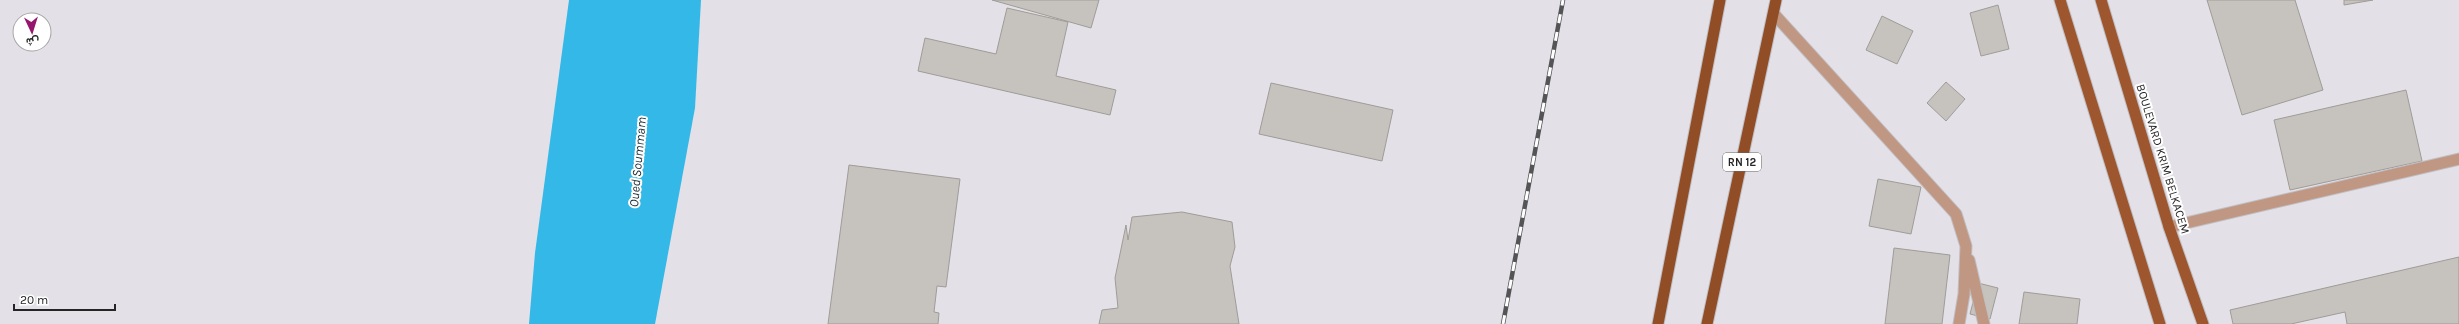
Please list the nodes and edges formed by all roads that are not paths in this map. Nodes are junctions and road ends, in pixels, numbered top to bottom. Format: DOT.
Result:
graph roads {
  1 [pos="1720,0"];
  2 [pos="1776,0"];
  3 [pos="2060,0"];
  4 [pos="2101,0"];
  5 [pos="1774,14"];
  6 [pos="2459,159"];
  7 [pos="2169,227"];
  8 [pos="1966,246"];
  9 [pos="1658,324"];
  10 [pos="1707,324"];
  11 [pos="1959,324"];
  12 [pos="1984,324"];
  13 [pos="2160,324"];
  14 [pos="2203,324"];
  1 -- 9 [label="highway"];
  2 -- 5 [label="highway, RN 12"];
  3 -- 13 [label="main road"];
  4 -- 7 [label="main road, BOULEVARD KRIM BELKACEM"];
  5 -- 8 [label="street"];
  5 -- 10 [label="highway, RN 12"];
  6 -- 7 [label="street"];
  7 -- 14 [label="main road, BOULEVARD KRIM BELKACEM"];
  8 -- 11 [label="street"];
  8 -- 12 [label="street"];
}
